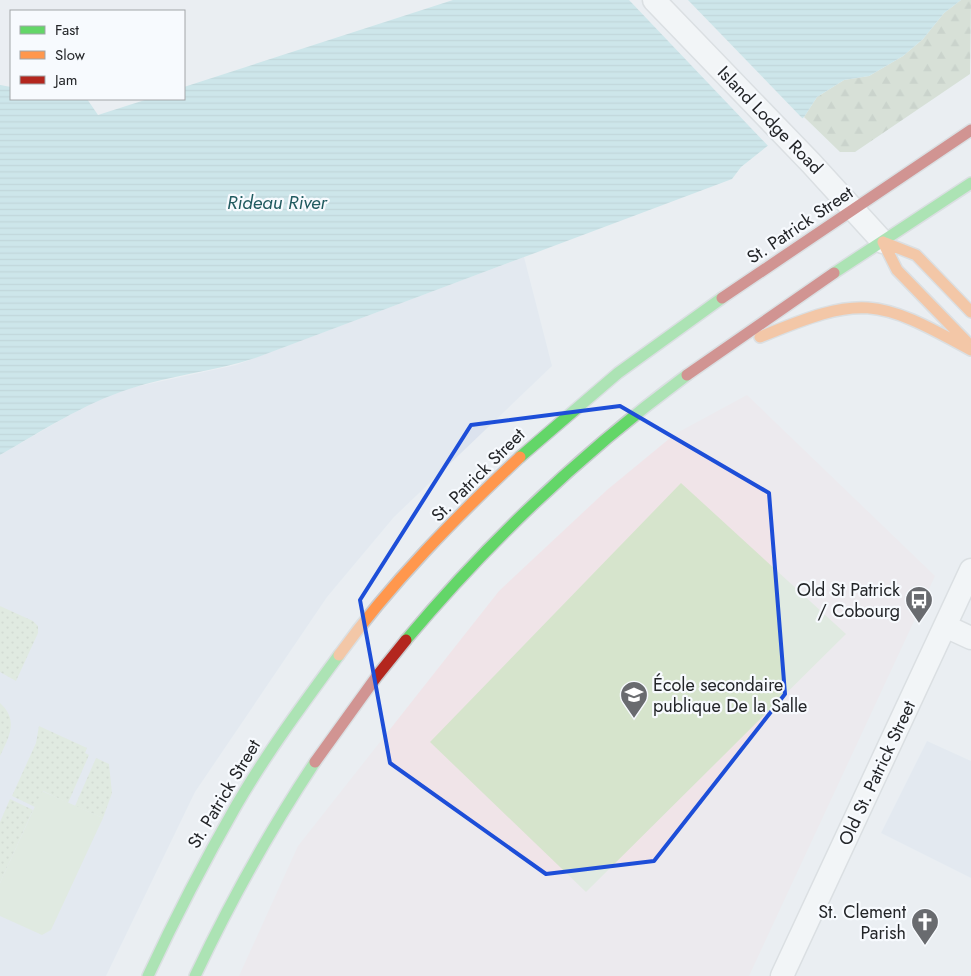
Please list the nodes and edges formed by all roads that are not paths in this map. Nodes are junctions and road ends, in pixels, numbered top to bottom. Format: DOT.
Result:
graph roads {
  1 [pos="654,0"];
  2 [pos="971,130"];
  3 [pos="971,182"];
  4 [pos="854,210"];
  5 [pos="883,242"];
  6 [pos="971,312"];
  7 [pos="971,346"];
  8 [pos="971,350"];
  9 [pos="710,357"];
  10 [pos="971,570"];
  11 [pos="945,626"];
  12 [pos="971,638"];
  13 [pos="148,976"];
  14 [pos="195,976"];
  15 [pos="782,976"];
  1 -- 4 [label="street, Island Lodge Road"];
  2 -- 4 [label="main road, St. Patrick Street"];
  3 -- 5 [label="main road"];
  4 -- 5 [label="street, Island Lodge Road"];
  4 -- 13 [label="main road, St. Patrick Street"];
  5 -- 6 [label="main road"];
  5 -- 7 [label="main road"];
  5 -- 9 [label="main road"];
  8 -- 9 [label="main road"];
  9 -- 14 [label="main road"];
  10 -- 11 [label="street, Old St. Patrick Street"];
  11 -- 12 [label="street"];
  11 -- 15 [label="street, Old St. Patrick Street"];
}
